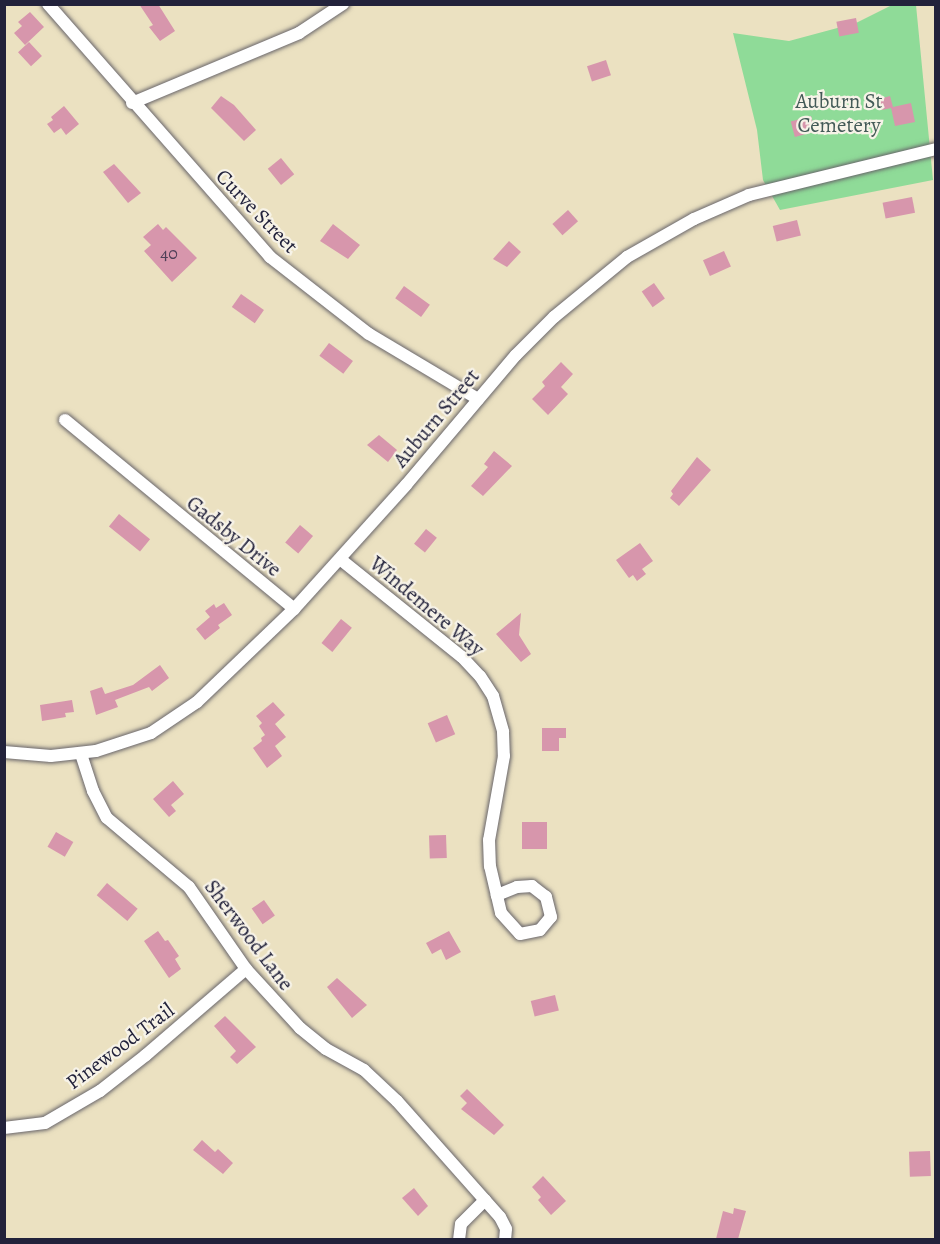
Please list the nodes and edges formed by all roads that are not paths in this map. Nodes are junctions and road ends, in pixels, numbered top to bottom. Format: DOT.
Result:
graph roads {
  1 [pos="48,4"];
  2 [pos="343,4"];
  3 [pos="132,103"];
  4 [pos="936,149"];
  5 [pos="478,399"];
  6 [pos="65,420"];
  7 [pos="340,559"];
  8 [pos="294,609"];
  9 [pos="4,752"];
  10 [pos="81,754"];
  11 [pos="497,895"];
  12 [pos="246,969"];
  13 [pos="4,1128"];
  14 [pos="485,1200"];
  15 [pos="459,1239"];
  16 [pos="505,1239"];
  1 -- 3 [label="street, Curve Street"];
  2 -- 3 [label="street"];
  3 -- 5 [label="street, Curve Street"];
  4 -- 5 [label="street, Auburn Street"];
  5 -- 7 [label="street, Auburn Street"];
  6 -- 8 [label="street, Gadsby Drive"];
  7 -- 8 [label="street, Auburn Street"];
  7 -- 11 [label="street, Windemere Way"];
  8 -- 10 [label="street, Auburn Street"];
  9 -- 10 [label="street, Auburn Street"];
  10 -- 12 [label="street, Sherwood Lane"];
  11 -- 11 [label="street, Windemere Way"];
  12 -- 13 [label="street, Pinewood Trail"];
  12 -- 14 [label="street, Sherwood Lane"];
  14 -- 15 [label="street"];
  14 -- 16 [label="street, Sherwood Lane"];
}
